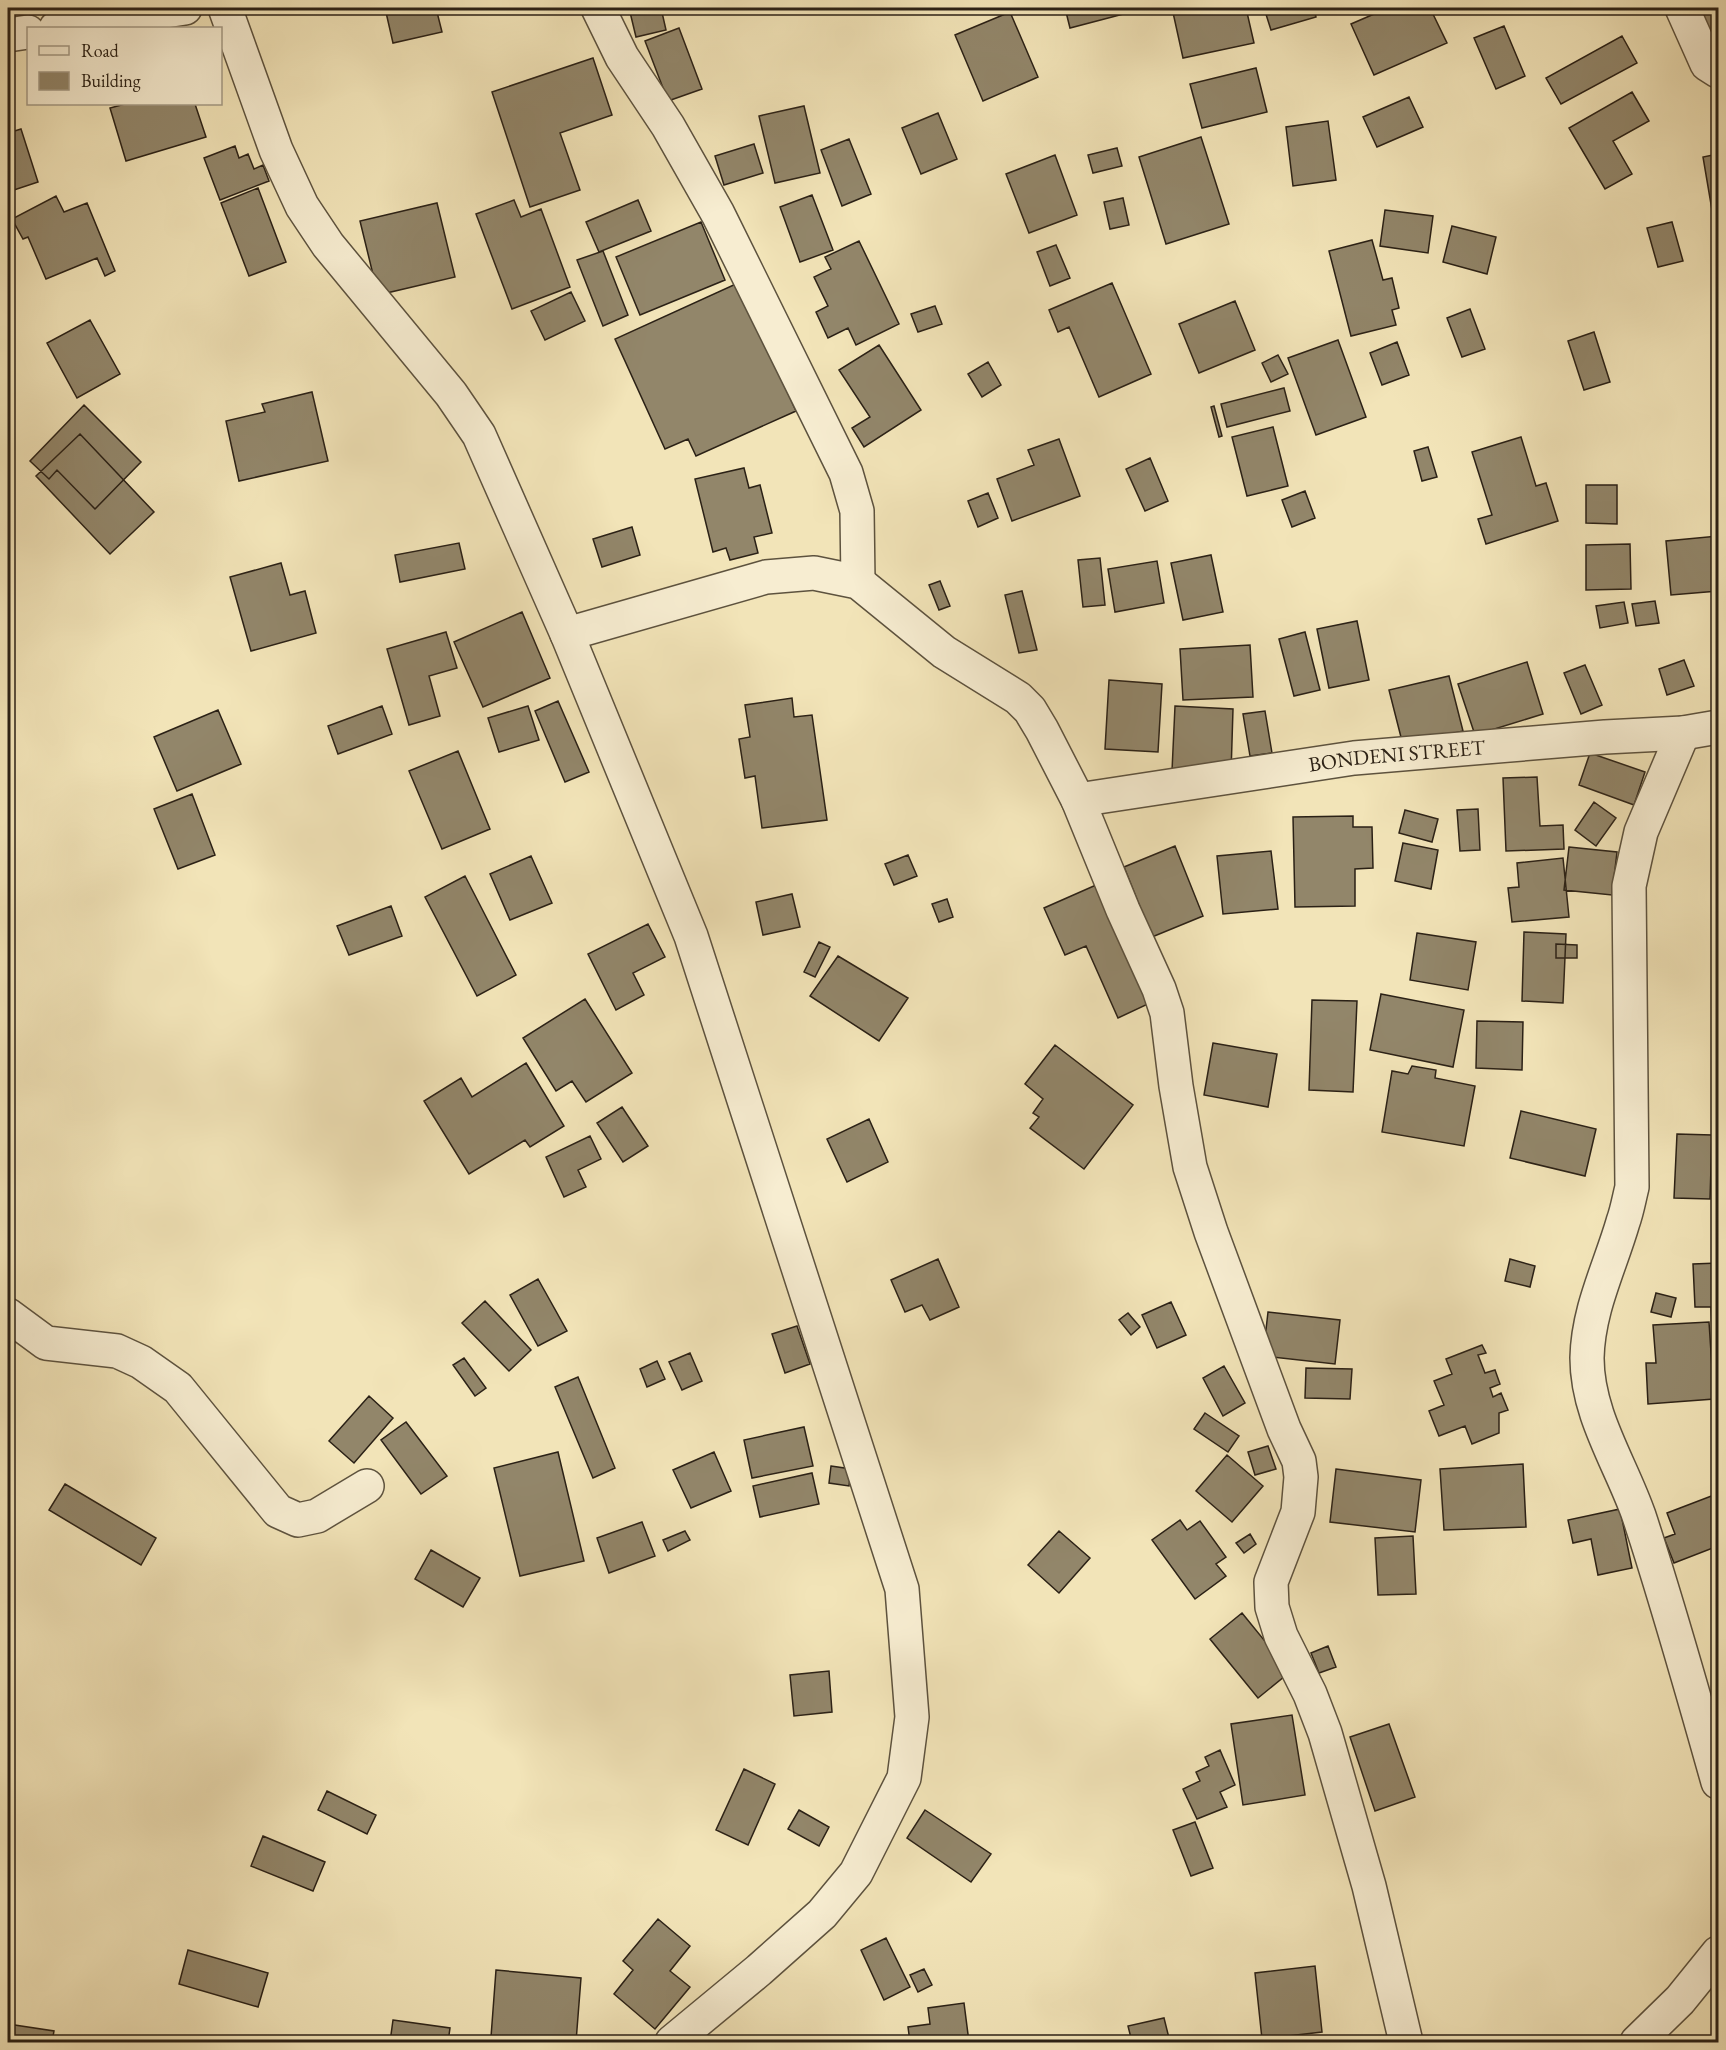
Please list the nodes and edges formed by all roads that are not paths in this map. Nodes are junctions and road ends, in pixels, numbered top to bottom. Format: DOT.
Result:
graph roads {
  1 [pos="185,8"];
  2 [pos="225,8"];
  3 [pos="598,8"];
  4 [pos="1682,8"];
  5 [pos="62,27"];
  6 [pos="27,32"];
  7 [pos="8,35"];
  8 [pos="1719,71"];
  9 [pos="858,582"];
  10 [pos="567,634"];
  11 [pos="1719,728"];
  12 [pos="1683,734"];
  13 [pos="1078,800"];
  14 [pos="8,1315"];
  15 [pos="367,1486"];
  16 [pos="1719,1782"];
  17 [pos="1719,1953"];
  18 [pos="672,2043"];
  19 [pos="1406,2043"];
  20 [pos="1637,2043"];
  1 -- 5 [label="street"];
  2 -- 10 [label="street"];
  3 -- 9 [label="street"];
  4 -- 8 [label="street"];
  6 -- 7 [label="street"];
  9 -- 10 [label="street"];
  9 -- 13 [label="street"];
  10 -- 18 [label="street"];
  11 -- 12 [label="street, BONDENI STREET"];
  12 -- 13 [label="street, BONDENI STREET"];
  12 -- 16 [label="street"];
  13 -- 19 [label="street"];
  14 -- 15 [label="street"];
  17 -- 20 [label="street"];
}
